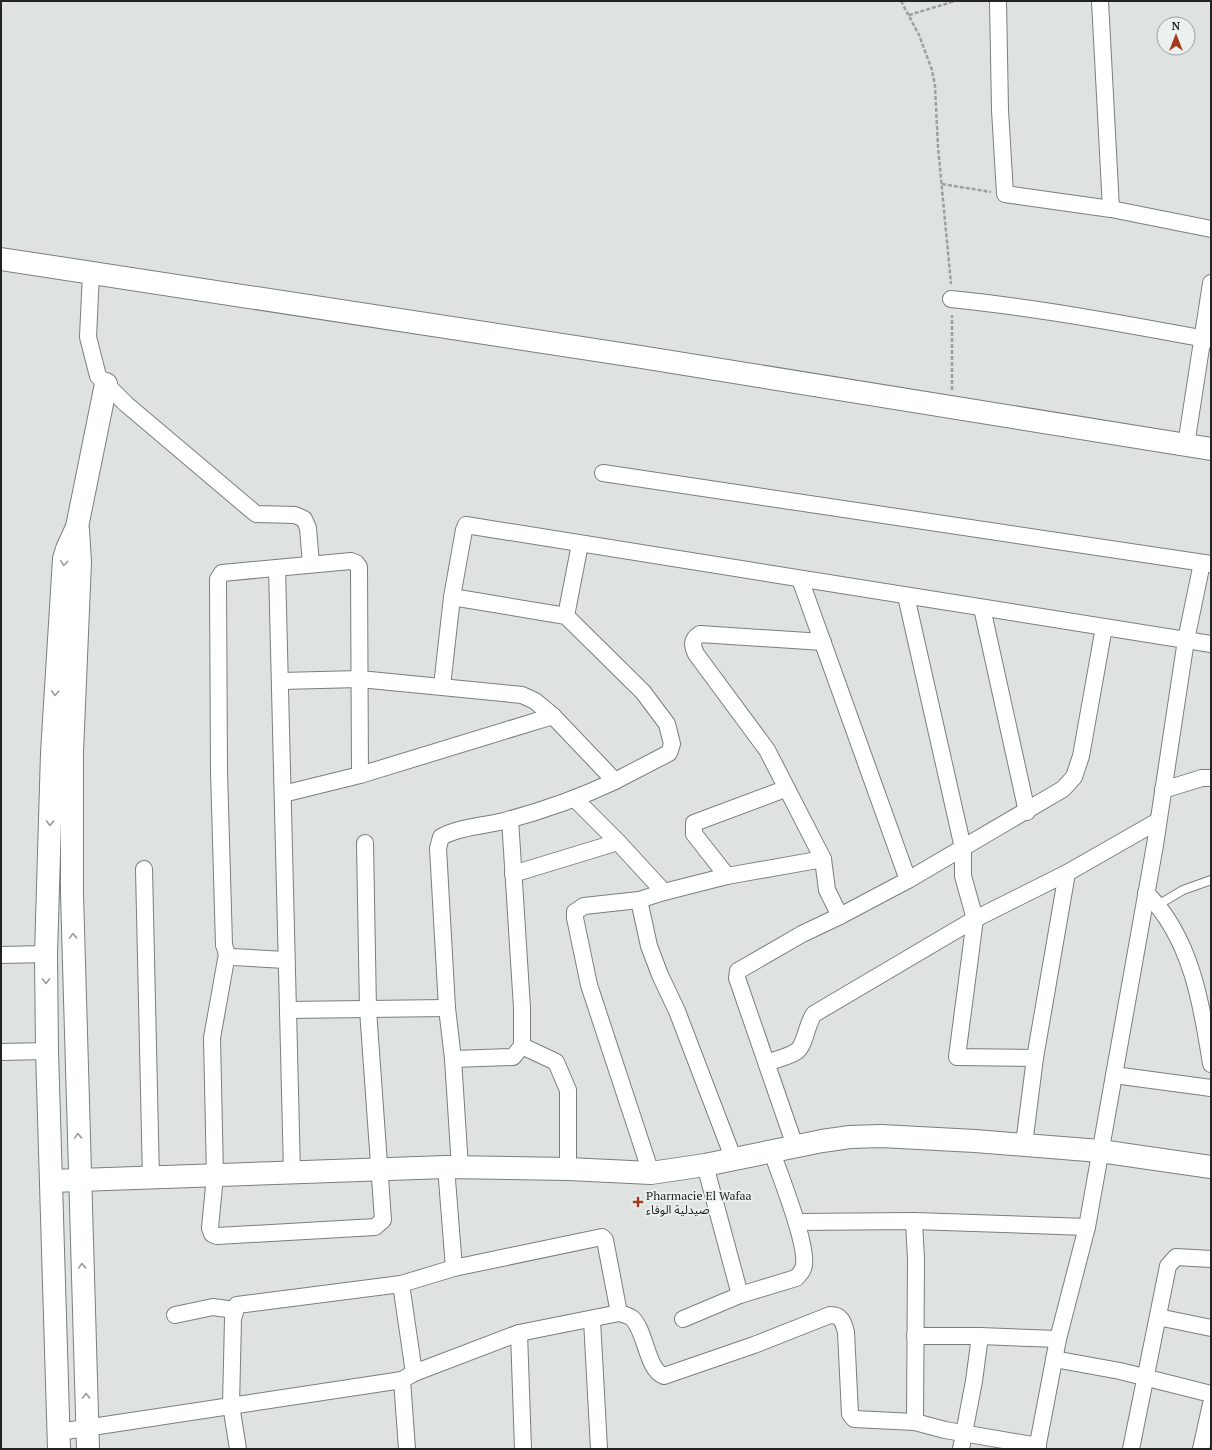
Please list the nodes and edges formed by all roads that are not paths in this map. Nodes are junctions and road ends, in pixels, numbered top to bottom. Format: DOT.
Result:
graph roads {
  1 [pos="998,1"];
  2 [pos="1100,1"];
  3 [pos="1111,209"];
  4 [pos="1211,229"];
  5 [pos="1,259"];
  6 [pos="91,273"];
  7 [pos="1211,283"];
  8 [pos="951,299"];
  9 [pos="1207,339"];
  10 [pos="106,384"];
  11 [pos="1186,445"];
  12 [pos="1211,449"];
  13 [pos="603,473"];
  14 [pos="77,527"];
  15 [pos="580,544"];
  16 [pos="311,564"];
  17 [pos="1207,564"];
  18 [pos="277,568"];
  19 [pos="800,579"];
  20 [pos="906,596"];
  21 [pos="452,597"];
  22 [pos="982,608"];
  23 [pos="566,616"];
  24 [pos="1104,627"];
  25 [pos="1186,640"];
  26 [pos="823,642"];
  27 [pos="1211,644"];
  28 [pos="360,679"];
  29 [pos="281,681"];
  30 [pos="442,686"];
  31 [pos="554,716"];
  32 [pos="360,775"];
  33 [pos="1211,778"];
  34 [pos="615,781"];
  35 [pos="785,789"];
  36 [pos="1163,790"];
  37 [pos="283,794"];
  38 [pos="575,799"];
  39 [pos="1027,812"];
  40 [pos="510,819"];
  41 [pos="1158,821"];
  42 [pos="618,842"];
  43 [pos="365,843"];
  44 [pos="963,848"];
  45 [pos="823,859"];
  46 [pos="144,869"];
  47 [pos="1067,873"];
  48 [pos="513,874"];
  49 [pos="727,876"];
  50 [pos="908,880"];
  51 [pos="1211,880"];
  52 [pos="664,892"];
  53 [pos="1146,894"];
  54 [pos="639,900"];
  55 [pos="1158,905"];
  56 [pos="840,916"];
  57 [pos="975,919"];
  58 [pos="46,954"];
  59 [pos="227,954"];
  60 [pos="1,955"];
  61 [pos="285,960"];
  62 [pos="447,1008"];
  63 [pos="288,1010"];
  64 [pos="368,1010"];
  65 [pos="522,1046"];
  66 [pos="47,1051"];
  67 [pos="1,1052"];
  68 [pos="1035,1058"];
  69 [pos="453,1059"];
  70 [pos="767,1063"];
  71 [pos="1211,1064"];
  72 [pos="1114,1074"];
  73 [pos="1211,1088"];
  74 [pos="1024,1144"];
  75 [pos="796,1146"];
  76 [pos="1100,1151"];
  77 [pos="772,1152"];
  78 [pos="734,1160"];
  79 [pos="705,1165"];
  80 [pos="1211,1167"];
  81 [pos="453,1168"];
  82 [pos="381,1169"];
  83 [pos="568,1169"];
  84 [pos="292,1172"];
  85 [pos="650,1173"];
  86 [pos="215,1176"];
  87 [pos="151,1179"];
  88 [pos="51,1181"];
  89 [pos="79,1181"];
  90 [pos="914,1221"];
  91 [pos="796,1222"];
  92 [pos="1087,1227"];
  93 [pos="1211,1259"];
  94 [pos="454,1268"];
  95 [pos="400,1284"];
  96 [pos="740,1295"];
  97 [pos="234,1310"];
  98 [pos="619,1313"];
  99 [pos="175,1315"];
  100 [pos="1158,1317"];
  101 [pos="683,1319"];
  102 [pos="592,1320"];
  103 [pos="1211,1328"];
  104 [pos="519,1333"];
  105 [pos="915,1336"];
  106 [pos="980,1336"];
  107 [pos="1058,1340"];
  108 [pos="1054,1359"];
  109 [pos="408,1376"];
  110 [pos="1145,1378"];
  111 [pos="1211,1394"];
  112 [pos="1211,1404"];
  113 [pos="231,1405"];
  114 [pos="915,1422"];
  115 [pos="965,1433"];
  116 [pos="87,1439"];
  117 [pos="59,1440"];
  118 [pos="1038,1447"];
  119 [pos="238,1449"];
  120 [pos="406,1449"];
  121 [pos="523,1449"];
  122 [pos="599,1449"];
  123 [pos="961,1449"];
  124 [pos="1131,1449"];
  125 [pos="1201,1449"];
  1 -- 3 [label="street"];
  2 -- 3 [label="street"];
  3 -- 4 [label="street"];
  5 -- 6 [label="street"];
  6 -- 10 [label="street"];
  6 -- 11 [label="street"];
  7 -- 9 [label="street"];
  8 -- 9 [label="street"];
  9 -- 11 [label="street"];
  10 -- 14 [label="street"];
  10 -- 16 [label="street"];
  11 -- 12 [label="street"];
  13 -- 17 [label="street"];
  14 -- 58 [label="street, one-way"];
  89 -- 14 [label="street, one-way"];
  15 -- 19 [label="street"];
  15 -- 21 [label="street"];
  15 -- 23 [label="street"];
  16 -- 18 [label="street"];
  16 -- 28 [label="street"];
  17 -- 25 [label="street"];
  18 -- 29 [label="street"];
  18 -- 59 [label="street"];
  19 -- 20 [label="street"];
  19 -- 26 [label="street"];
  20 -- 22 [label="street"];
  20 -- 44 [label="street"];
  21 -- 23 [label="street"];
  21 -- 30 [label="street"];
  22 -- 24 [label="street"];
  22 -- 39 [label="street"];
  23 -- 34 [label="street"];
  24 -- 25 [label="street"];
  24 -- 39 [label="street"];
  25 -- 27 [label="street"];
  25 -- 36 [label="street"];
  26 -- 35 [label="street"];
  26 -- 50 [label="street"];
  28 -- 29 [label="street"];
  28 -- 30 [label="street"];
  28 -- 32 [label="street"];
  29 -- 37 [label="street"];
  30 -- 31 [label="street"];
  31 -- 32 [label="street"];
  31 -- 34 [label="street"];
  32 -- 37 [label="street"];
  33 -- 36 [label="street"];
  34 -- 38 [label="street"];
  35 -- 45 [label="street"];
  35 -- 49 [label="street"];
  36 -- 41 [label="street"];
  37 -- 61 [label="street"];
  38 -- 40 [label="street"];
  38 -- 42 [label="street"];
  39 -- 44 [label="street"];
  40 -- 48 [label="street"];
  40 -- 62 [label="street"];
  41 -- 47 [label="street"];
  41 -- 53 [label="street"];
  42 -- 48 [label="street"];
  42 -- 52 [label="street"];
  43 -- 64 [label="street"];
  44 -- 50 [label="street"];
  44 -- 57 [label="street"];
  45 -- 49 [label="street"];
  45 -- 56 [label="street"];
  46 -- 87 [label="street"];
  47 -- 57 [label="street"];
  47 -- 68 [label="street"];
  48 -- 65 [label="street"];
  49 -- 52 [label="street"];
  50 -- 56 [label="street"];
  51 -- 55 [label="lane"];
  52 -- 54 [label="street"];
  53 -- 55 [label="street"];
  53 -- 72 [label="street"];
  54 -- 78 [label="street"];
  54 -- 85 [label="street"];
  55 -- 71 [label="street"];
  56 -- 70 [label="street"];
  57 -- 68 [label="street"];
  57 -- 70 [label="street"];
  58 -- 60 [label="street"];
  58 -- 66 [label="street, one-way"];
  59 -- 61 [label="street"];
  59 -- 86 [label="street"];
  61 -- 63 [label="street"];
  62 -- 64 [label="street"];
  62 -- 69 [label="street"];
  63 -- 64 [label="street"];
  63 -- 84 [label="street"];
  64 -- 82 [label="street"];
  65 -- 69 [label="street"];
  65 -- 83 [label="street"];
  66 -- 67 [label="street"];
  66 -- 88 [label="street"];
  68 -- 74 [label="street"];
  69 -- 81 [label="street"];
  70 -- 75 [label="street"];
  72 -- 73 [label="street"];
  72 -- 76 [label="street"];
  74 -- 75 [label="street"];
  74 -- 76 [label="street"];
  75 -- 77 [label="street"];
  76 -- 80 [label="street"];
  76 -- 92 [label="street"];
  77 -- 78 [label="street"];
  77 -- 91 [label="street"];
  78 -- 79 [label="street"];
  79 -- 85 [label="street"];
  79 -- 96 [label="street"];
  81 -- 82 [label="street"];
  81 -- 83 [label="street"];
  81 -- 94 [label="street"];
  82 -- 84 [label="street"];
  82 -- 86 [label="street"];
  83 -- 85 [label="street"];
  84 -- 86 [label="street"];
  86 -- 87 [label="street"];
  87 -- 89 [label="street"];
  88 -- 89 [label="street"];
  88 -- 117 [label="street"];
  116 -- 89 [label="street, one-way"];
  90 -- 91 [label="street"];
  90 -- 92 [label="street"];
  90 -- 105 [label="street"];
  91 -- 96 [label="street"];
  92 -- 107 [label="street"];
  93 -- 100 [label="street"];
  94 -- 95 [label="street"];
  94 -- 98 [label="street"];
  95 -- 97 [label="street"];
  95 -- 109 [label="street"];
  96 -- 101 [label="street"];
  97 -- 99 [label="street"];
  97 -- 113 [label="street"];
  98 -- 102 [label="street"];
  98 -- 114 [label="street"];
  100 -- 103 [label="street"];
  100 -- 110 [label="street"];
  102 -- 104 [label="street"];
  102 -- 122 [label="street"];
  104 -- 109 [label="street"];
  104 -- 121 [label="street"];
  105 -- 106 [label="street"];
  105 -- 114 [label="street"];
  106 -- 107 [label="street"];
  106 -- 115 [label="street"];
  107 -- 108 [label="street"];
  108 -- 110 [label="street"];
  108 -- 118 [label="street"];
  109 -- 113 [label="street"];
  109 -- 120 [label="street"];
  110 -- 111 [label="street"];
  110 -- 124 [label="street"];
  112 -- 125 [label="street"];
  113 -- 116 [label="street"];
  113 -- 119 [label="street"];
  114 -- 115 [label="street"];
  115 -- 118 [label="street"];
  115 -- 123 [label="street"];
  116 -- 117 [label="street"];
}
